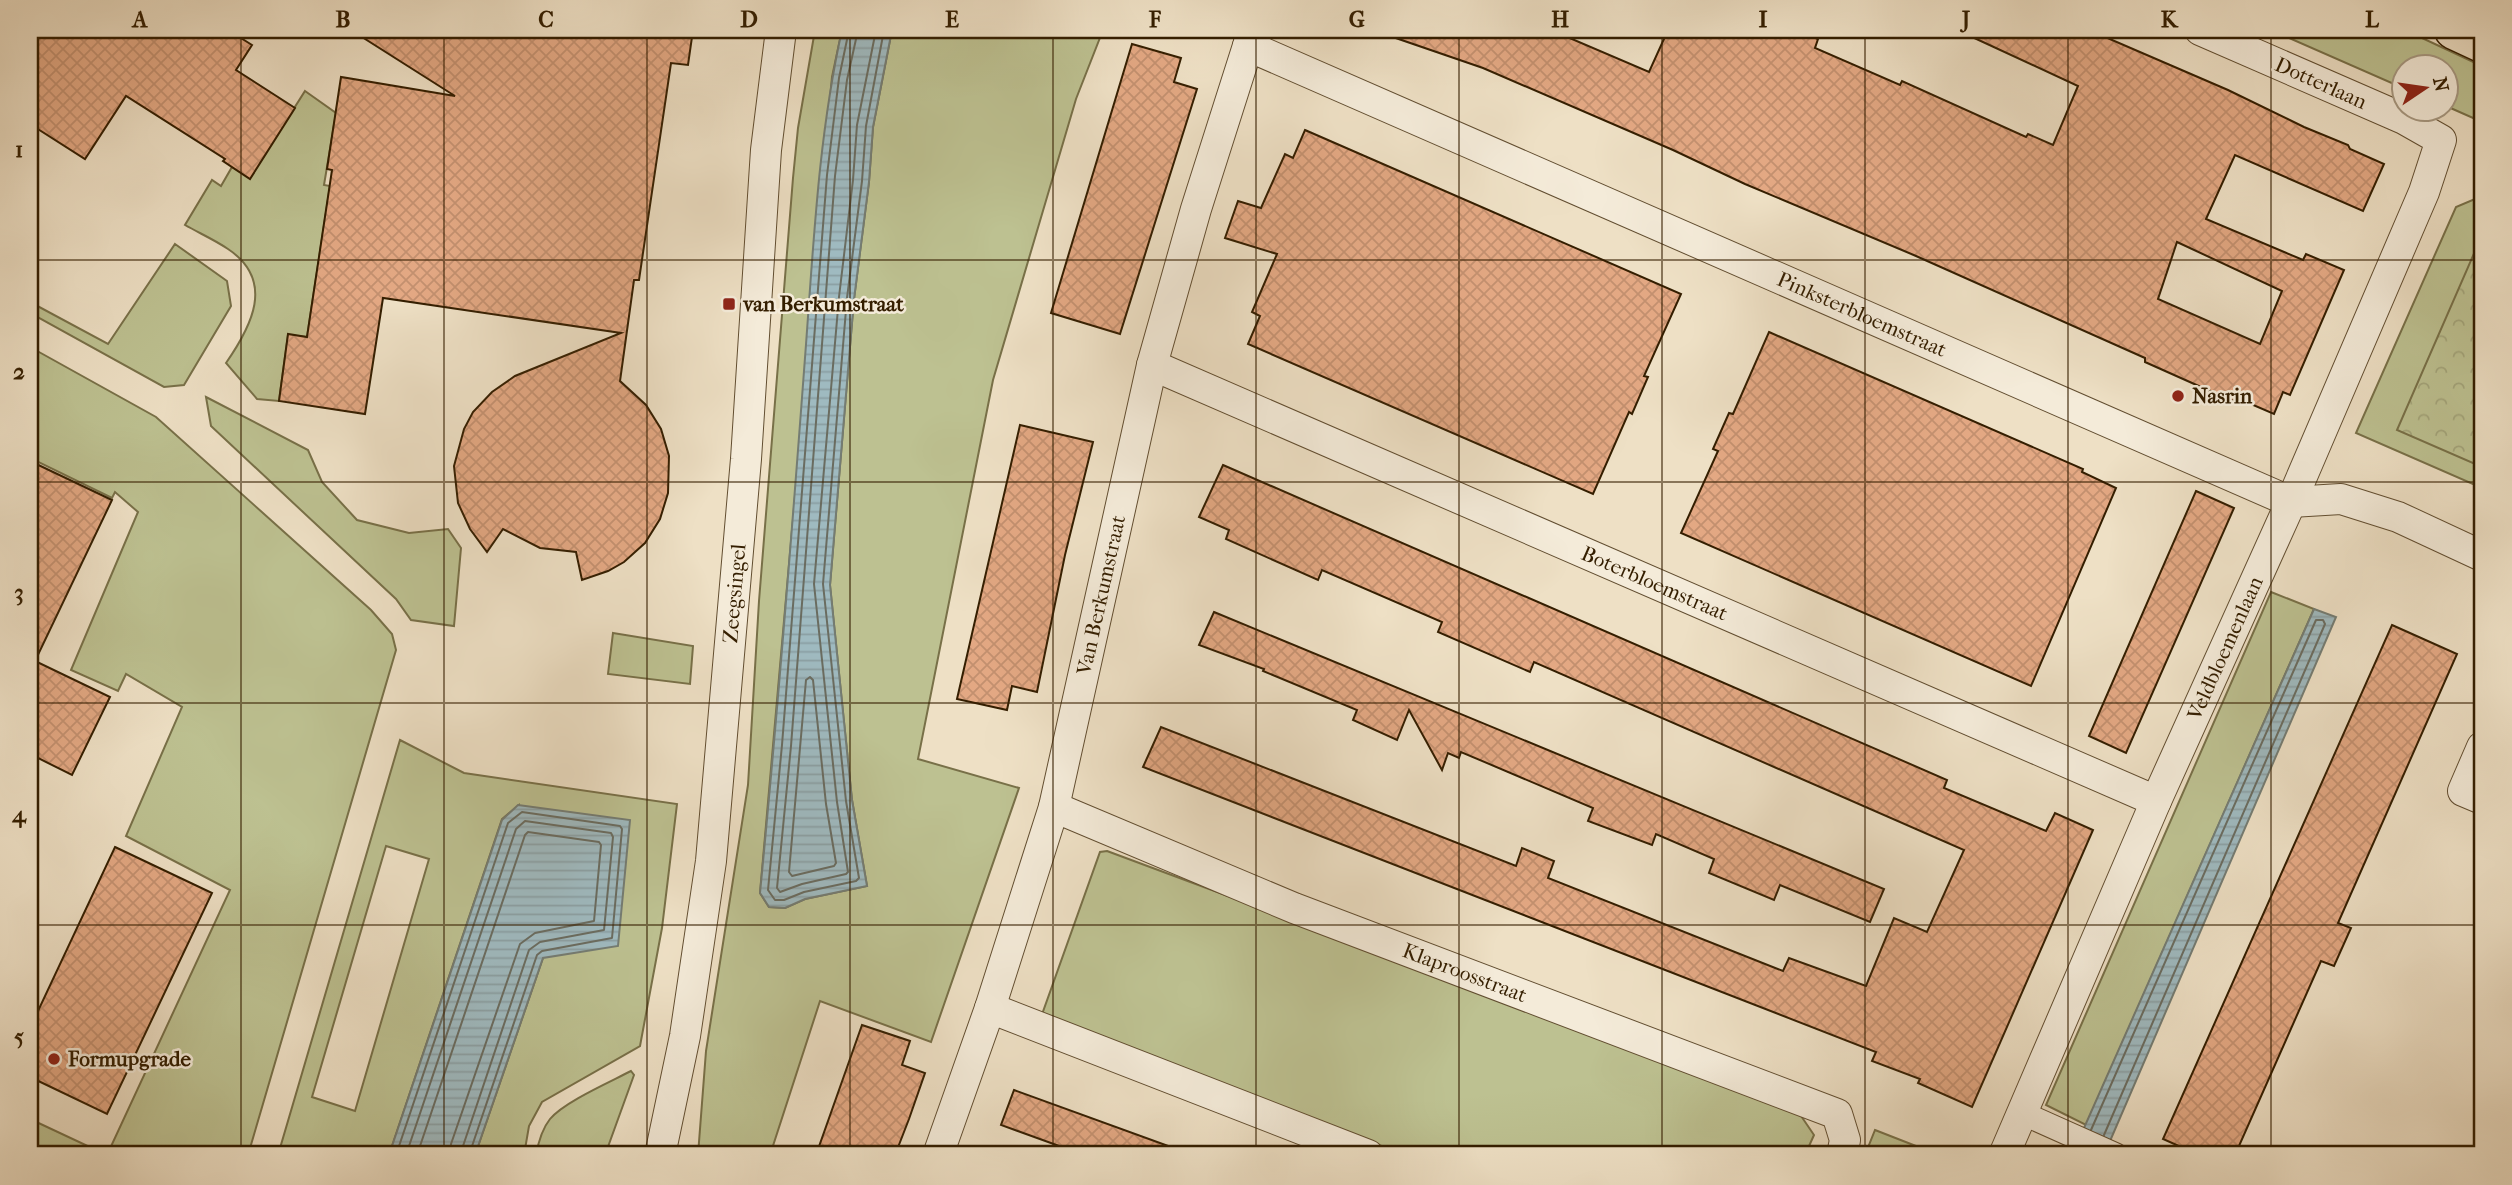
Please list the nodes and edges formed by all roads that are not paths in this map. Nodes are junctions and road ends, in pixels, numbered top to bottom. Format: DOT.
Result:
graph roads {
  1 [pos="781,30"];
  2 [pos="2200,30"];
  3 [pos="2454,30"];
  4 [pos="1250,38"];
  5 [pos="2482,43"];
  6 [pos="2441,140"];
  7 [pos="1152,365"];
  8 [pos="2291,502"];
  9 [pos="2482,556"];
  10 [pos="2482,747"];
  11 [pos="2482,799"];
  12 [pos="2156,802"];
  13 [pos="1054,807"];
  14 [pos="990,1008"];
  15 [pos="2022,1113"];
  16 [pos="2114,1154"];
  17 [pos="660,1155"];
  18 [pos="938,1155"];
  19 [pos="1368,1155"];
  20 [pos="1842,1155"];
  21 [pos="2004,1155"];
  1 -- 17 [label="street, Zeegsingel"];
  2 -- 6 [label="street, Dotterlaan"];
  3 -- 5 [label="main road"];
  4 -- 7 [label="street, Van Berkumstraat"];
  4 -- 8 [label="street, Pinksterbloemstraat"];
  6 -- 8 [label="street, Veldbloemenlaan"];
  7 -- 12 [label="street, Boterbloemstraat"];
  7 -- 13 [label="street, Van Berkumstraat"];
  8 -- 9 [label="street, Pinksterbloemstraat"];
  8 -- 12 [label="street, Veldbloemenlaan"];
  10 -- 11 [label="street"];
  12 -- 15 [label="street, Veldbloemenlaan"];
  13 -- 14 [label="street, Van Berkumstraat"];
  13 -- 20 [label="street, Klaproosstraat"];
  14 -- 18 [label="street, Van Berkumstraat"];
  14 -- 19 [label="street"];
  15 -- 16 [label="street"];
  15 -- 21 [label="street, Veldbloemenlaan"];
}
